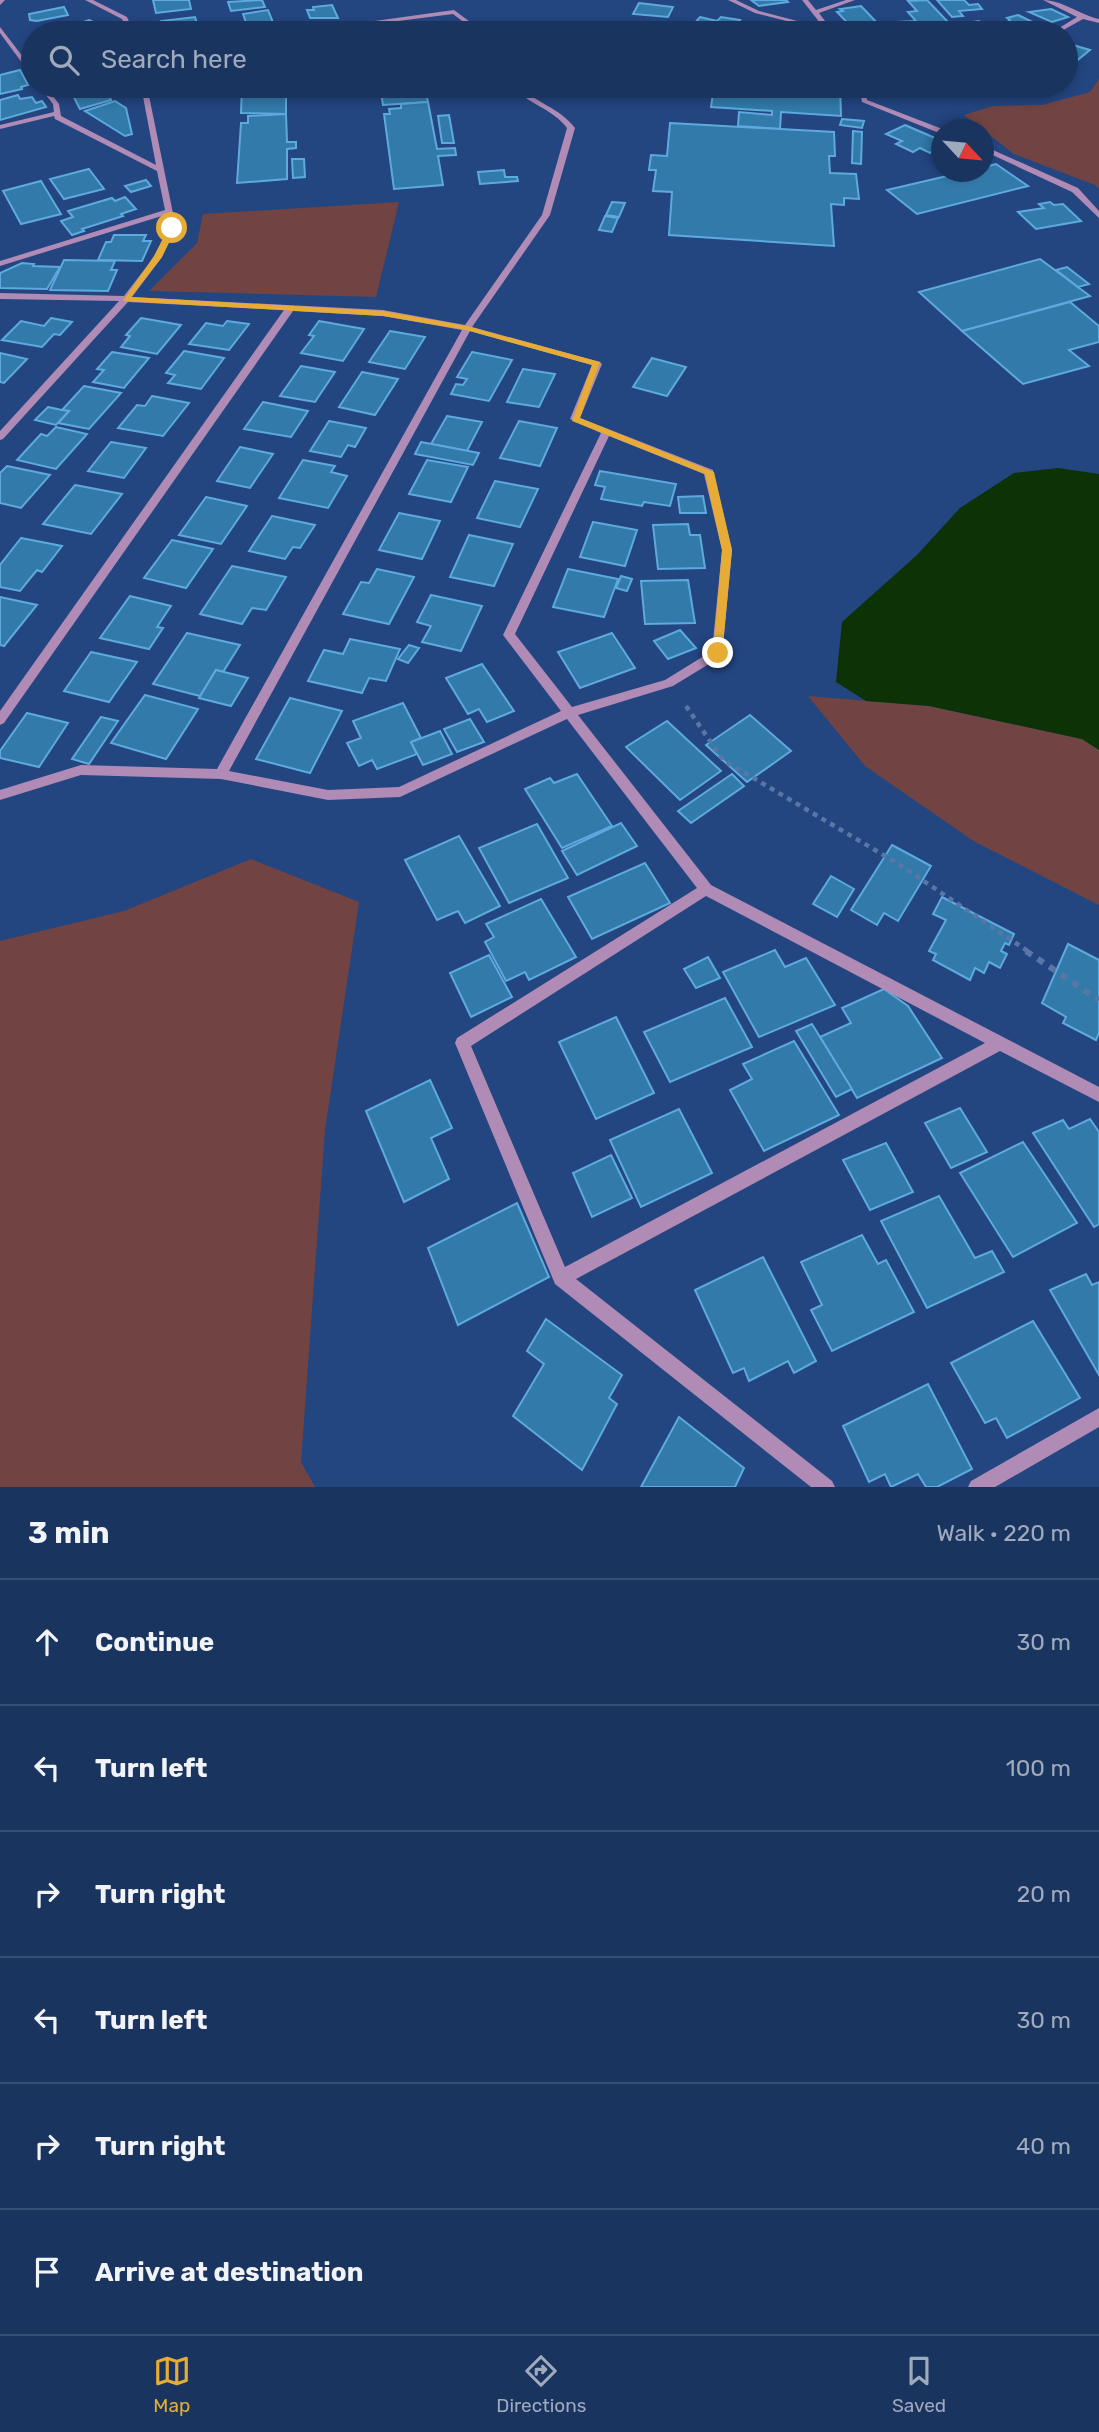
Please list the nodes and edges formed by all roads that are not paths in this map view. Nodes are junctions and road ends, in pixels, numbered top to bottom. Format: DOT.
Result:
graph roads {
  1 [pos="88,0"];
  2 [pos="731,0"];
  3 [pos="805,0"];
  4 [pos="852,0"];
  5 [pos="1046,0"];
  6 [pos="817,12"];
  7 [pos="1082,17"];
  8 [pos="126,21"];
  9 [pos="384,21"];
  10 [pos="466,21"];
  11 [pos="789,21"];
  12 [pos="823,21"];
  13 [pos="1075,21"];
  14 [pos="1099,21"];
  15 [pos="0,29"];
  16 [pos="21,58"];
  17 [pos="51,98"];
  18 [pos="146,98"];
  19 [pos="526,98"];
  20 [pos="864,98"];
  21 [pos="57,113"];
  22 [pos="0,127"];
  23 [pos="931,127"];
  24 [pos="994,153"];
  25 [pos="160,170"];
  26 [pos="170,211"];
  27 [pos="1099,216"];
  28 [pos="0,264"];
  29 [pos="0,296"];
  30 [pos="126,299"];
  31 [pos="290,307"];
  32 [pos="467,328"];
  33 [pos="606,432"];
  34 [pos="0,437"];
  35 [pos="570,712"];
  36 [pos="0,720"];
  37 [pos="221,774"];
  38 [pos="0,795"];
  39 [pos="706,889"];
  40 [pos="1000,1043"];
  41 [pos="1099,1096"];
  42 [pos="561,1278"];
  43 [pos="1099,1417"];
  44 [pos="825,1487"];
  45 [pos="977,1487"];
  1 -- 8 [label="street"];
  2 -- 11 [label="street"];
  3 -- 6 [label="street"];
  4 -- 6 [label="street"];
  5 -- 7 [label="street"];
  6 -- 12 [label="street"];
  7 -- 13 [label="street"];
  7 -- 14 [label="street"];
  9 -- 10 [label="street"];
  15 -- 16 [label="street"];
  17 -- 21 [label="street"];
  18 -- 25 [label="street"];
  19 -- 32 [label="street"];
  20 -- 23 [label="street"];
  21 -- 22 [label="street"];
  21 -- 25 [label="street"];
  24 -- 27 [label="street"];
  25 -- 26 [label="street"];
  26 -- 28 [label="street"];
  26 -- 30 [label="street"];
  29 -- 30 [label="street"];
  30 -- 31 [label="street"];
  30 -- 34 [label="street"];
  31 -- 32 [label="street"];
  31 -- 36 [label="street"];
  32 -- 33 [label="street"];
  32 -- 37 [label="street"];
  33 -- 35 [label="street"];
  33 -- 35 [label="street"];
  35 -- 37 [label="street"];
  35 -- 39 [label="street"];
  37 -- 38 [label="street"];
  39 -- 40 [label="street"];
  39 -- 42 [label="street"];
  40 -- 41 [label="street"];
  40 -- 42 [label="street"];
  42 -- 44 [label="street"];
  43 -- 45 [label="street"];
}
